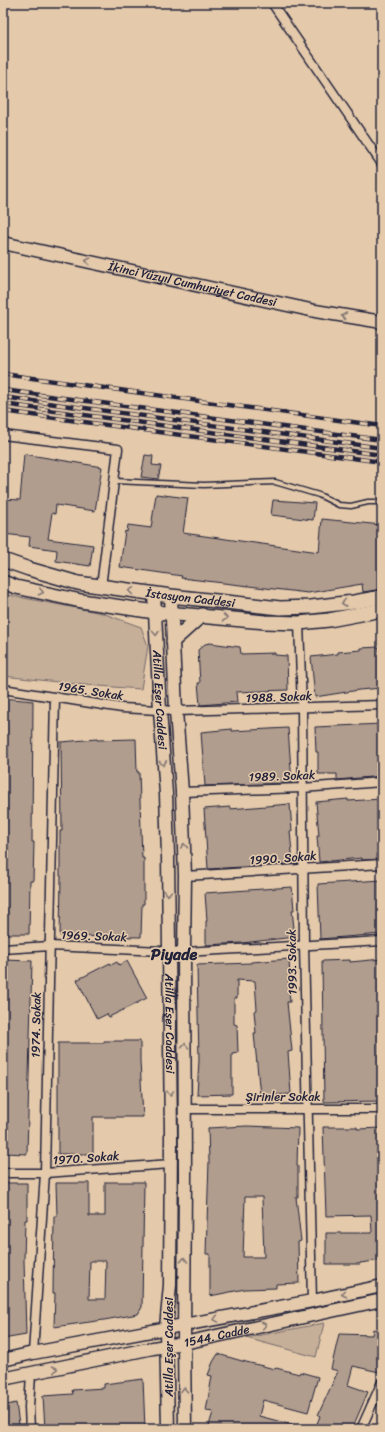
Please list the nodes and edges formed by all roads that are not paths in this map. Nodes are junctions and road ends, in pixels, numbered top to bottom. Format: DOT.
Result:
graph roads {
  1 [pos="272,3"];
  2 [pos="382,164"];
  3 [pos="3,243"];
  4 [pos="382,322"];
  5 [pos="3,435"];
  6 [pos="114,481"];
  7 [pos="382,502"];
  8 [pos="3,560"];
  9 [pos="3,582"];
  10 [pos="101,587"];
  11 [pos="154,594"];
  12 [pos="171,596"];
  13 [pos="382,597"];
  14 [pos="382,610"];
  15 [pos="155,612"];
  16 [pos="172,613"];
  17 [pos="202,615"];
  18 [pos="299,623"];
  19 [pos="173,641"];
  20 [pos="3,689"];
  21 [pos="55,697"];
  22 [pos="382,705"];
  23 [pos="302,708"];
  24 [pos="160,710"];
  25 [pos="176,712"];
  26 [pos="382,782"];
  27 [pos="302,788"];
  28 [pos="182,792"];
  29 [pos="382,864"];
  30 [pos="303,869"];
  31 [pos="186,876"];
  32 [pos="382,941"];
  33 [pos="304,945"];
  34 [pos="50,946"];
  35 [pos="3,949"];
  36 [pos="168,951"];
  37 [pos="184,952"];
  38 [pos="185,1109"];
  39 [pos="308,1109"];
  40 [pos="382,1109"];
  41 [pos="170,1164"];
  42 [pos="3,1172"];
  43 [pos="45,1173"];
  44 [pos="382,1286"];
  45 [pos="382,1300"];
  46 [pos="312,1301"];
  47 [pos="184,1324"];
  48 [pos="166,1328"];
  49 [pos="184,1343"];
  50 [pos="167,1345"];
  51 [pos="33,1353"];
  52 [pos="3,1360"];
  53 [pos="31,1374"];
  54 [pos="3,1380"];
  55 [pos="382,1382"];
  56 [pos="30,1429"];
  57 [pos="168,1429"];
  58 [pos="185,1429"];
  59 [pos="361,1429"];
  1 -- 2 [label="street"];
  4 -- 3 [label="main road, İkinci Yüzyıl Cumhuriyet Caddesi, one-way"];
  5 -- 6 [label="street"];
  6 -- 7 [label="lane"];
  6 -- 10 [label="street"];
  8 -- 10 [label="main road, İstasyon Caddesi"];
  9 -- 15 [label="main road, İstasyon Caddesi, one-way"];
  11 -- 10 [label="main road, İstasyon Caddesi, one-way"];
  11 -- 12 [label="main road, İstasyon Caddesi"];
  11 -- 15 [label="main road, Atilla Eşer Caddesi"];
  13 -- 12 [label="main road, İstasyon Caddesi, one-way"];
  12 -- 16 [label="main road, Atilla Eşer Caddesi"];
  14 -- 18 [label="main road, İstasyon Caddesi"];
  15 -- 16 [label="main road, İstasyon Caddesi"];
  15 -- 24 [label="main road, Atilla Eşer Caddesi, one-way"];
  16 -- 17 [label="main road, İstasyon Caddesi"];
  16 -- 19 [label="main road, Atilla Eşer Caddesi"];
  17 -- 18 [label="main road, İstasyon Caddesi, one-way"];
  17 -- 19 [label="main road"];
  18 -- 23 [label="street, 1993. Sokak"];
  19 -- 25 [label="main road, Atilla Eşer Caddesi"];
  20 -- 21 [label="street, 1965. Sokak"];
  21 -- 24 [label="street, 1965. Sokak"];
  21 -- 34 [label="street, 1974. Sokak"];
  22 -- 23 [label="street, 1988. Sokak"];
  23 -- 25 [label="street, 1988. Sokak"];
  23 -- 27 [label="street, 1993. Sokak"];
  24 -- 25 [label="street, 1965. Sokak"];
  24 -- 36 [label="main road, Atilla Eşer Caddesi, one-way"];
  25 -- 28 [label="main road, Atilla Eşer Caddesi"];
  26 -- 27 [label="street, 1989. Sokak"];
  27 -- 28 [label="street, 1989. Sokak"];
  27 -- 30 [label="street, 1993. Sokak"];
  31 -- 28 [label="main road, Atilla Eşer Caddesi, one-way"];
  29 -- 30 [label="street, 1990. Sokak"];
  30 -- 31 [label="street, 1990. Sokak"];
  30 -- 33 [label="street, 1993. Sokak"];
  31 -- 37 [label="main road, Atilla Eşer Caddesi"];
  32 -- 33 [label="street, 1969. Sokak"];
  33 -- 37 [label="street, 1969. Sokak"];
  33 -- 39 [label="street, 1993. Sokak"];
  34 -- 35 [label="street, 1969. Sokak"];
  34 -- 36 [label="street, 1969. Sokak"];
  34 -- 43 [label="street, 1974. Sokak"];
  36 -- 37 [label="street, 1969. Sokak"];
  36 -- 41 [label="main road, Atilla Eşer Caddesi, one-way"];
  38 -- 37 [label="main road, Atilla Eşer Caddesi, one-way"];
  38 -- 39 [label="street, Şirinler Sokak"];
  47 -- 38 [label="main road, Atilla Eşer Caddesi, one-way"];
  39 -- 40 [label="street, Şirinler Sokak"];
  39 -- 46 [label="street, 1993. Sokak"];
  41 -- 43 [label="street, 1970. Sokak"];
  41 -- 48 [label="main road, Atilla Eşer Caddesi"];
  42 -- 43 [label="street, 1970. Sokak"];
  43 -- 51 [label="street, 1974. Sokak"];
  44 -- 46 [label="main road, 1544. Cadde, one-way"];
  49 -- 45 [label="main road, 1544. Cadde, one-way"];
  46 -- 47 [label="main road, 1544. Cadde, one-way"];
  47 -- 48 [label="main road, 1544. Cadde"];
  47 -- 49 [label="main road, Atilla Eşer Caddesi"];
  48 -- 50 [label="main road, Atilla Eşer Caddesi"];
  48 -- 51 [label="main road, 1544. Cadde"];
  49 -- 50 [label="main road, 1544. Cadde"];
  58 -- 49 [label="main road, Atilla Eşer Caddesi, one-way"];
  53 -- 50 [label="main road, 1544. Cadde, one-way"];
  50 -- 57 [label="main road, Atilla Eşer Caddesi"];
  51 -- 52 [label="main road, 1544. Cadde"];
  53 -- 54 [label="main road, 1544. Cadde"];
  53 -- 56 [label="street"];
  55 -- 59 [label="street"];
}
